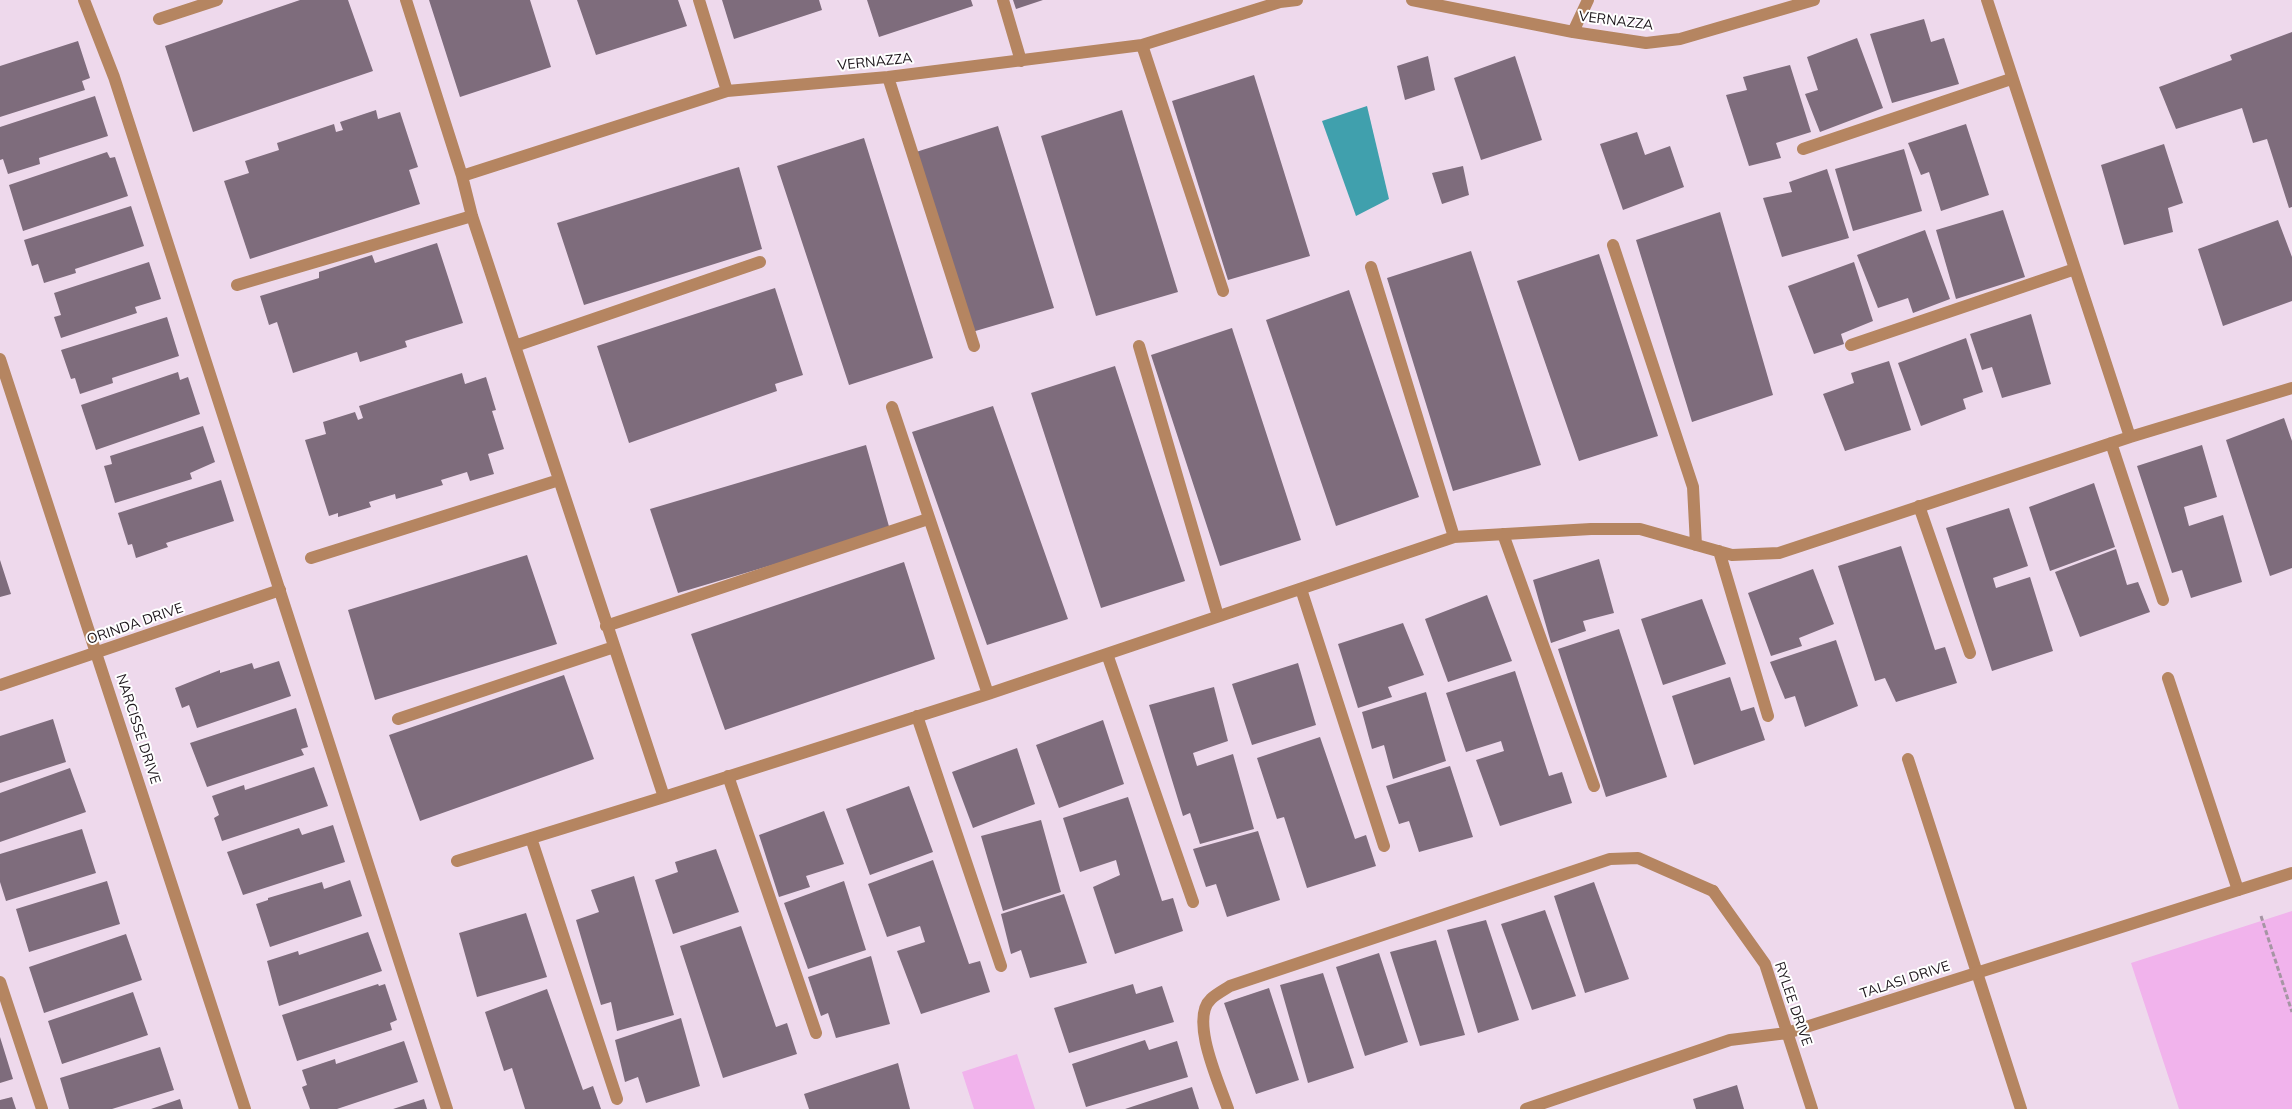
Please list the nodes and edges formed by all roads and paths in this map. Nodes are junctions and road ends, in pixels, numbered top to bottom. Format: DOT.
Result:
graph roads {
  1 [pos="84,0"];
  2 [pos="217,0"];
  3 [pos="406,0"];
  4 [pos="699,0"];
  5 [pos="1003,0"];
  6 [pos="1297,0"];
  7 [pos="1412,0"];
  8 [pos="1588,0"];
  9 [pos="1814,0"];
  10 [pos="1987,0"];
  11 [pos="1280,1"];
  12 [pos="160,19"];
  13 [pos="1573,32"];
  14 [pos="1142,45"];
  15 [pos="1020,61"];
  16 [pos="888,77"];
  17 [pos="2011,79"];
  18 [pos="726,90"];
  19 [pos="1803,149"];
  20 [pos="462,176"];
  21 [pos="472,216"];
  22 [pos="1613,245"];
  23 [pos="760,262"];
  24 [pos="1371,268"];
  25 [pos="2075,269"];
  26 [pos="236,285"];
  27 [pos="1223,291"];
  28 [pos="515,346"];
  29 [pos="974,346"];
  30 [pos="1138,346"];
  31 [pos="1851,346"];
  32 [pos="0,359"];
  33 [pos="2292,388"];
  34 [pos="892,407"];
  35 [pos="2130,436"];
  36 [pos="2111,443"];
  37 [pos="559,480"];
  38 [pos="1919,506"];
  39 [pos="928,519"];
  40 [pos="1503,534"];
  41 [pos="1454,537"];
  42 [pos="1696,545"];
  43 [pos="1718,551"];
  44 [pos="311,558"];
  45 [pos="1301,588"];
  46 [pos="280,590"];
  47 [pos="2163,600"];
  48 [pos="1218,616"];
  49 [pos="606,626"];
  50 [pos="614,647"];
  51 [pos="1970,653"];
  52 [pos="98,654"];
  53 [pos="1107,654"];
  54 [pos="2168,678"];
  55 [pos="0,685"];
  56 [pos="988,694"];
  57 [pos="917,716"];
  58 [pos="1768,716"];
  59 [pos="398,719"];
  60 [pos="1908,759"];
  61 [pos="728,776"];
  62 [pos="1594,786"];
  63 [pos="664,797"];
  64 [pos="531,838"];
  65 [pos="1384,846"];
  66 [pos="457,861"];
  67 [pos="2292,873"];
  68 [pos="2238,890"];
  69 [pos="1193,902"];
  70 [pos="2261,916"];
  71 [pos="1001,966"];
  72 [pos="1977,973"];
  73 [pos="0,982"];
  74 [pos="2291,1007"];
  75 [pos="2292,1012"];
  76 [pos="1787,1033"];
  77 [pos="816,1034"];
  78 [pos="617,1099"];
  79 [pos="42,1109"];
  80 [pos="245,1109"];
  81 [pos="447,1109"];
  82 [pos="1228,1109"];
  83 [pos="1526,1109"];
  84 [pos="1812,1109"];
  85 [pos="2021,1109"];
  1 -- 46 [label="street"];
  2 -- 12 [label="street"];
  3 -- 20 [label="street"];
  4 -- 18 [label="street"];
  5 -- 15 [label="street"];
  6 -- 11 [label="street, VERNAZZA"];
  7 -- 13 [label="street, VERNAZZA"];
  8 -- 13 [label="street"];
  9 -- 13 [label="street, VERNAZZA"];
  10 -- 17 [label="street"];
  11 -- 14 [label="street, VERNAZZA"];
  14 -- 15 [label="street, VERNAZZA"];
  14 -- 27 [label="street"];
  15 -- 16 [label="street, VERNAZZA"];
  16 -- 18 [label="street, VERNAZZA"];
  16 -- 29 [label="street"];
  17 -- 19 [label="street"];
  17 -- 25 [label="street"];
  18 -- 20 [label="street, VERNAZZA"];
  20 -- 21 [label="street"];
  21 -- 26 [label="street"];
  21 -- 28 [label="street"];
  22 -- 42 [label="street"];
  23 -- 28 [label="street"];
  24 -- 41 [label="street"];
  25 -- 31 [label="street"];
  25 -- 35 [label="street"];
  28 -- 37 [label="street"];
  30 -- 48 [label="street"];
  32 -- 52 [label="street, NARCISSE DRIVE"];
  33 -- 35 [label="street"];
  34 -- 39 [label="street"];
  35 -- 36 [label="street"];
  36 -- 38 [label="street"];
  36 -- 47 [label="street"];
  37 -- 44 [label="street"];
  37 -- 49 [label="street"];
  38 -- 43 [label="street"];
  38 -- 51 [label="street"];
  39 -- 49 [label="street"];
  39 -- 56 [label="street"];
  40 -- 41 [label="street"];
  40 -- 42 [label="street"];
  40 -- 62 [label="street"];
  41 -- 45 [label="street"];
  42 -- 43 [label="street"];
  43 -- 58 [label="street"];
  45 -- 48 [label="street"];
  45 -- 65 [label="street"];
  46 -- 52 [label="street, ORINDA DRIVE"];
  46 -- 81 [label="street"];
  48 -- 53 [label="street"];
  49 -- 50 [label="street"];
  50 -- 59 [label="street"];
  50 -- 63 [label="street"];
  52 -- 55 [label="street, ORINDA DRIVE"];
  52 -- 80 [label="street, NARCISSE DRIVE"];
  53 -- 56 [label="street"];
  53 -- 69 [label="street"];
  54 -- 68 [label="street"];
  56 -- 57 [label="street"];
  57 -- 61 [label="street"];
  57 -- 71 [label="street"];
  60 -- 72 [label="street"];
  61 -- 63 [label="street"];
  61 -- 77 [label="street"];
  63 -- 64 [label="street"];
  64 -- 66 [label="street"];
  64 -- 78 [label="street"];
  67 -- 68 [label="street, TALASI DRIVE"];
  68 -- 72 [label="street, TALASI DRIVE"];
  70 -- 74 [label="path"];
  72 -- 76 [label="street, TALASI DRIVE"];
  72 -- 85 [label="street"];
  73 -- 79 [label="street"];
  74 -- 75 [label="path"];
  76 -- 82 [label="street, RYLEE DRIVE"];
  76 -- 83 [label="street, TALASI DRIVE"];
  76 -- 84 [label="street, RYLEE DRIVE"];
}
